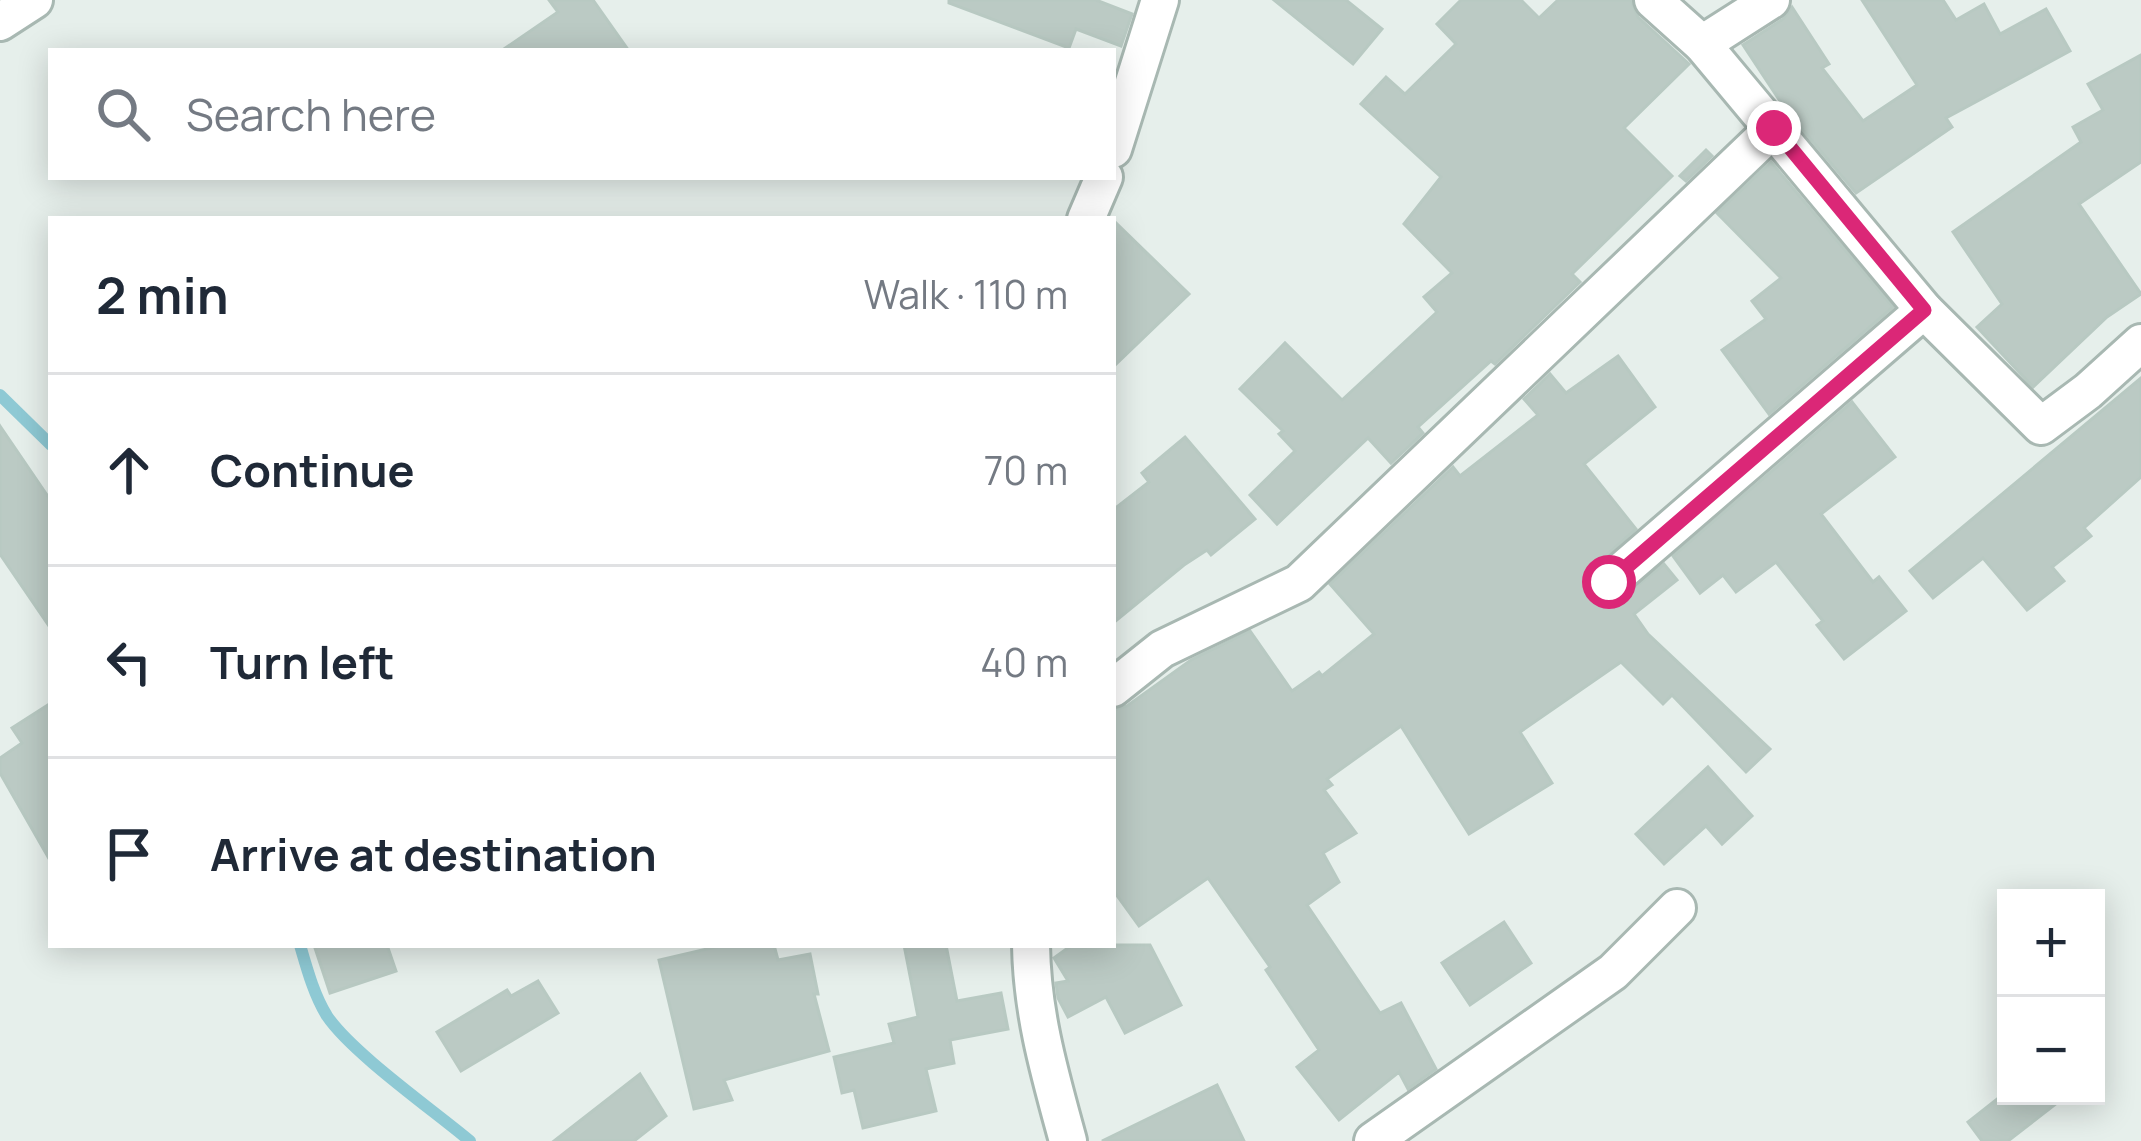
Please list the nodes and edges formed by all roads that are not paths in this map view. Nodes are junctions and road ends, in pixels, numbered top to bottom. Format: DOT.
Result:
graph roads {
  1 [pos="34,0"];
  2 [pos="1160,0"];
  3 [pos="1653,0"];
  4 [pos="1771,0"];
  5 [pos="0,22"];
  6 [pos="1702,44"];
  7 [pos="1774,128"];
  8 [pos="1116,139"];
  9 [pos="1103,180"];
  10 [pos="1087,216"];
  11 [pos="1924,310"];
  12 [pos="2141,343"];
  13 [pos="1609,582"];
  14 [pos="1116,686"];
  15 [pos="1677,908"];
  16 [pos="1031,948"];
  17 [pos="1068,1141"];
  18 [pos="1373,1141"];
  1 -- 5 [label="street"];
  2 -- 8 [label="street"];
  3 -- 6 [label="street"];
  4 -- 6 [label="street"];
  6 -- 7 [label="street"];
  7 -- 11 [label="street"];
  7 -- 14 [label="street"];
  9 -- 10 [label="street"];
  11 -- 12 [label="street"];
  11 -- 13 [label="street"];
  15 -- 18 [label="street"];
  16 -- 17 [label="street"];
}
